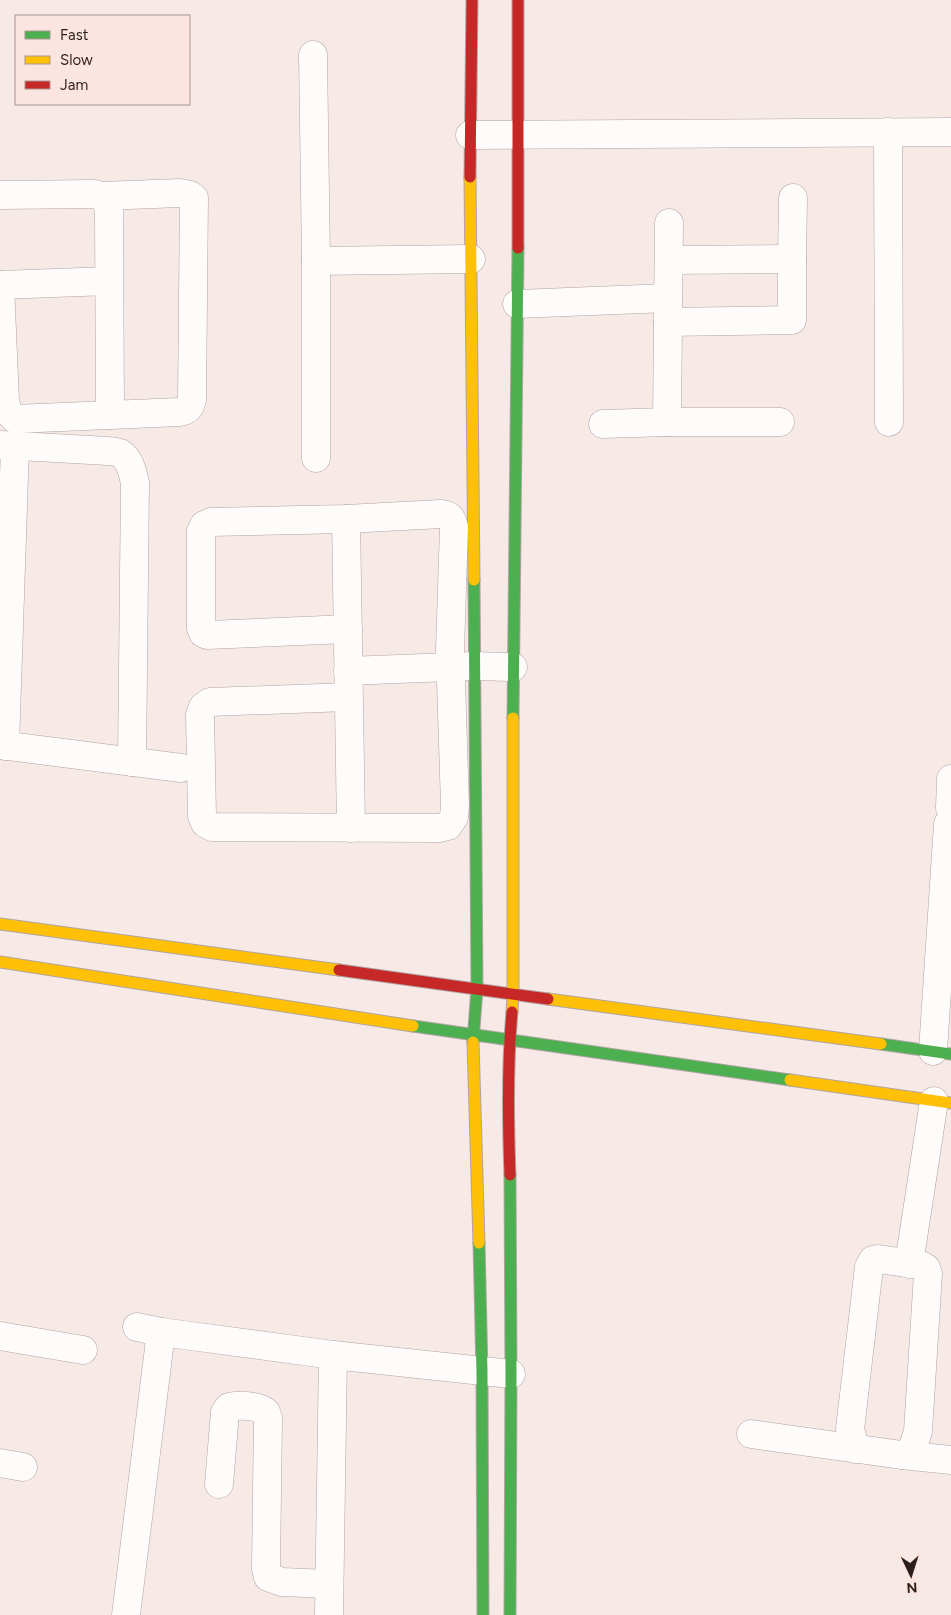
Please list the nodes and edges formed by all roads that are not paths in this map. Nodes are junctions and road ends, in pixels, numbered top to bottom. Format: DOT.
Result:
graph roads {
  1 [pos="472,0"];
  2 [pos="518,0"];
  3 [pos="313,55"];
  4 [pos="888,132"];
  5 [pos="951,132"];
  6 [pos="518,134"];
  7 [pos="470,135"];
  8 [pos="0,195"];
  9 [pos="103,196"];
  10 [pos="793,198"];
  11 [pos="669,224"];
  12 [pos="471,259"];
  13 [pos="792,259"];
  14 [pos="669,260"];
  15 [pos="316,261"];
  16 [pos="109,281"];
  17 [pos="0,285"];
  18 [pos="517,304"];
  19 [pos="668,310"];
  20 [pos="110,415"];
  21 [pos="667,422"];
  22 [pos="780,422"];
  23 [pos="889,422"];
  24 [pos="603,424"];
  25 [pos="7,445"];
  26 [pos="316,458"];
  27 [pos="346,519"];
  28 [pos="348,629"];
  29 [pos="462,658"];
  30 [pos="513,667"];
  31 [pos="354,674"];
  32 [pos="3,745"];
  33 [pos="132,762"];
  34 [pos="181,768"];
  35 [pos="951,779"];
  36 [pos="950,818"];
  37 [pos="351,828"];
  38 [pos="0,924"];
  39 [pos="0,962"];
  40 [pos="477,988"];
  41 [pos="512,994"];
  42 [pos="473,1035"];
  43 [pos="509,1041"];
  44 [pos="942,1053"];
  45 [pos="943,1102"];
  46 [pos="909,1264"];
  47 [pos="0,1336"];
  48 [pos="83,1350"];
  49 [pos="333,1355"];
  50 [pos="482,1372"];
  51 [pos="511,1374"];
  52 [pos="751,1434"];
  53 [pos="855,1449"];
  54 [pos="902,1455"];
  55 [pos="951,1460"];
  56 [pos="218,1484"];
  57 [pos="329,1584"];
  58 [pos="126,1615"];
  59 [pos="329,1615"];
  60 [pos="483,1615"];
  61 [pos="510,1615"];
  1 -- 7 [label="street"];
  2 -- 6 [label="street"];
  3 -- 15 [label="street"];
  4 -- 5 [label="street"];
  4 -- 6 [label="street"];
  4 -- 23 [label="street"];
  6 -- 7 [label="street"];
  6 -- 18 [label="street"];
  7 -- 12 [label="street"];
  8 -- 9 [label="street"];
  9 -- 16 [label="street"];
  9 -- 20 [label="street"];
  10 -- 13 [label="street"];
  11 -- 14 [label="street"];
  12 -- 15 [label="street"];
  12 -- 29 [label="street"];
  13 -- 14 [label="street"];
  13 -- 19 [label="street"];
  14 -- 19 [label="street"];
  15 -- 26 [label="street"];
  16 -- 17 [label="street"];
  16 -- 20 [label="street"];
  17 -- 20 [label="street"];
  18 -- 19 [label="street"];
  18 -- 30 [label="street"];
  19 -- 21 [label="street"];
  21 -- 22 [label="street"];
  21 -- 24 [label="street"];
  25 -- 32 [label="street"];
  25 -- 33 [label="street"];
  27 -- 28 [label="street"];
  27 -- 28 [label="street"];
  27 -- 29 [label="street"];
  28 -- 31 [label="street"];
  29 -- 30 [label="street"];
  29 -- 31 [label="street"];
  29 -- 37 [label="street"];
  29 -- 40 [label="street"];
  30 -- 41 [label="street"];
  31 -- 37 [label="street"];
  31 -- 37 [label="street"];
  32 -- 33 [label="street"];
  33 -- 34 [label="street"];
  35 -- 36 [label="street"];
  36 -- 44 [label="street"];
  38 -- 40 [label="street"];
  39 -- 42 [label="street"];
  40 -- 41 [label="street"];
  40 -- 42 [label="street"];
  41 -- 43 [label="street"];
  41 -- 44 [label="street"];
  42 -- 43 [label="street"];
  42 -- 50 [label="street"];
  43 -- 45 [label="street"];
  43 -- 51 [label="street"];
  45 -- 46 [label="street"];
  46 -- 53 [label="street"];
  46 -- 54 [label="street"];
  47 -- 48 [label="street"];
  49 -- 50 [label="street"];
  49 -- 57 [label="street"];
  49 -- 58 [label="street"];
  50 -- 51 [label="street"];
  50 -- 60 [label="street"];
  51 -- 61 [label="street"];
  52 -- 53 [label="street"];
  53 -- 54 [label="street"];
  54 -- 55 [label="street"];
  56 -- 57 [label="street"];
  57 -- 59 [label="street"];
}
